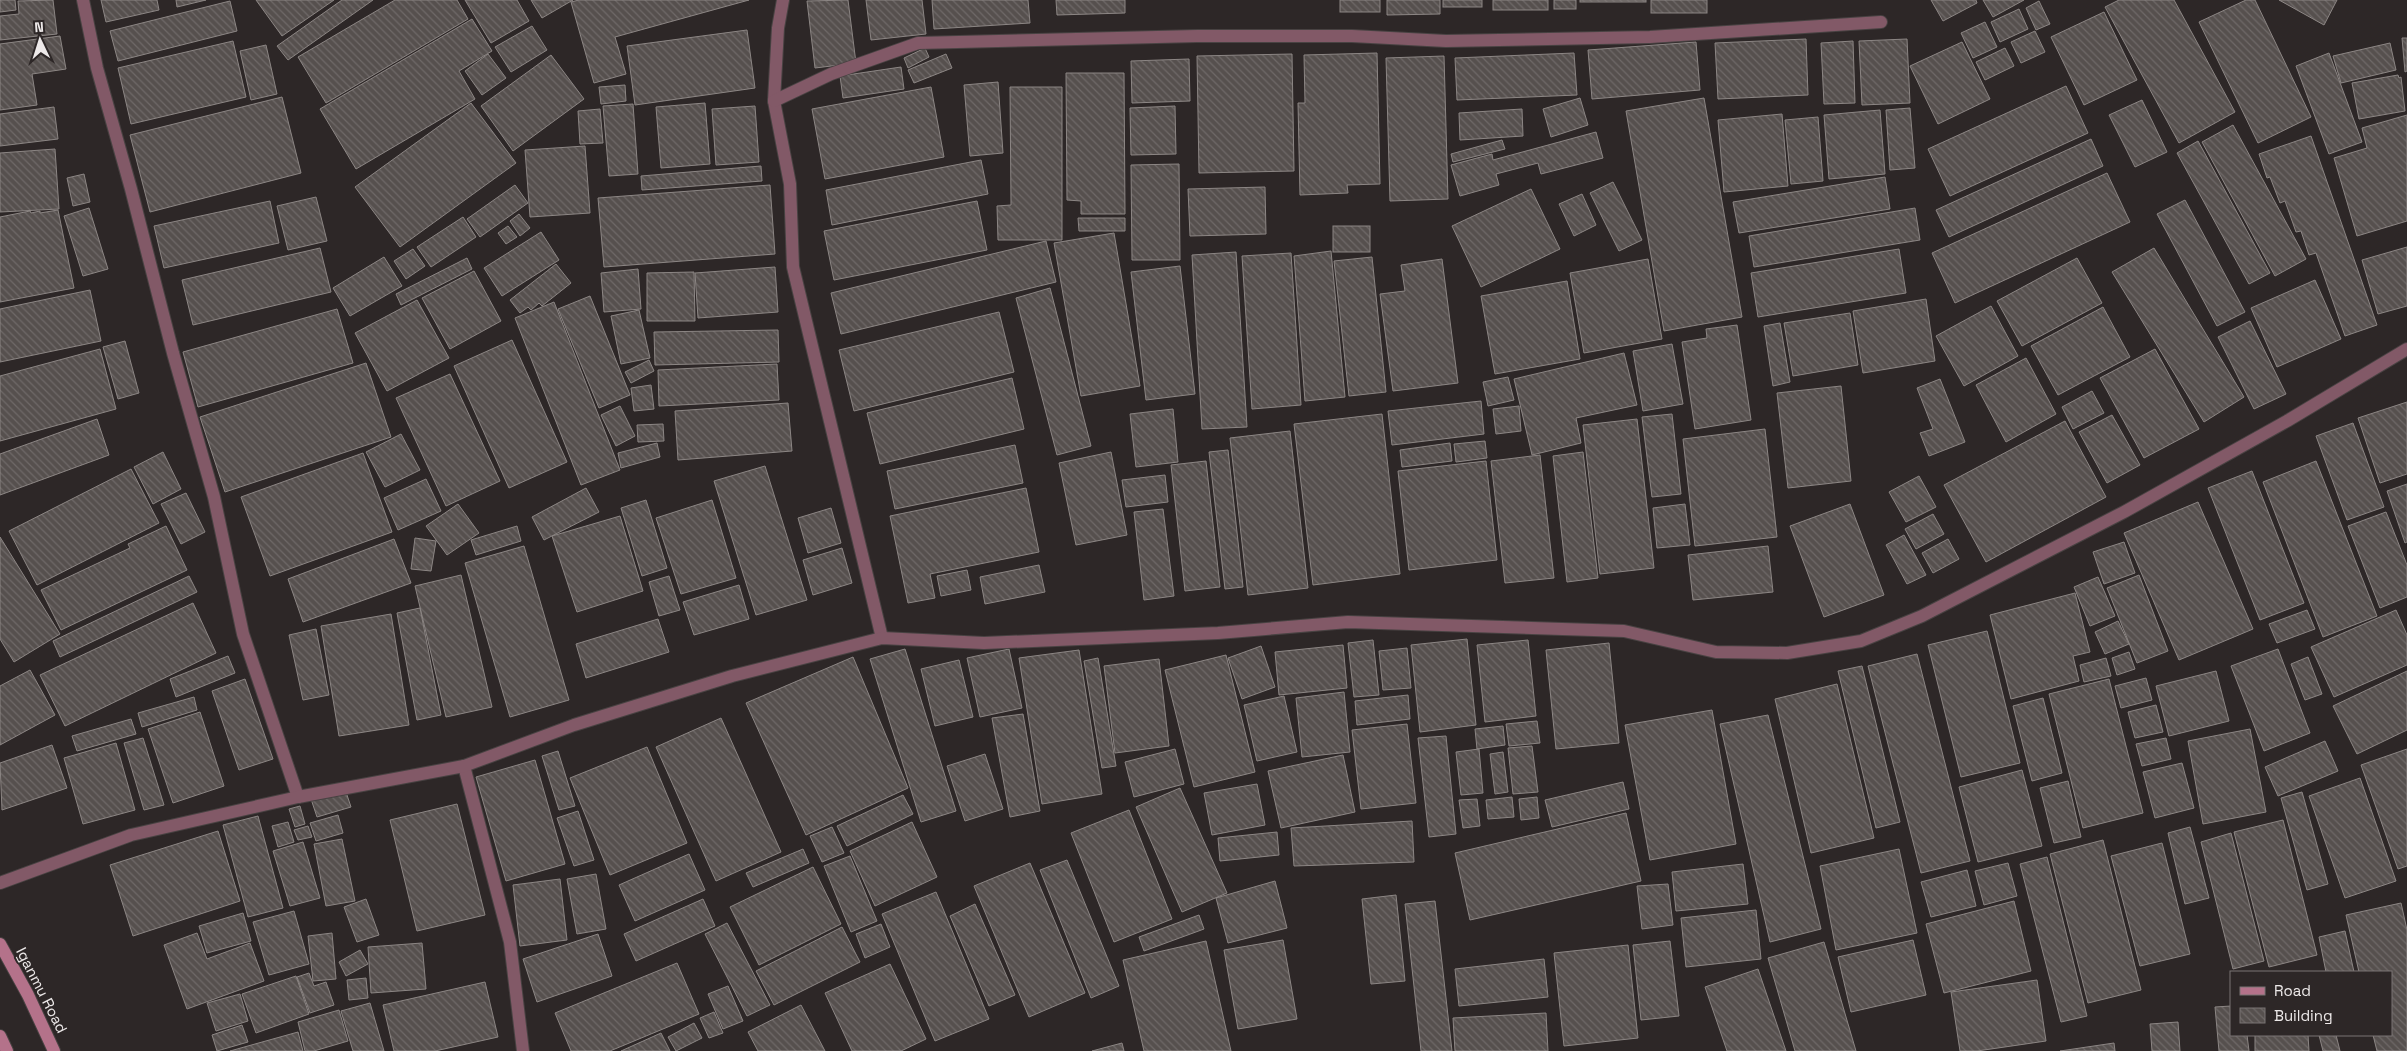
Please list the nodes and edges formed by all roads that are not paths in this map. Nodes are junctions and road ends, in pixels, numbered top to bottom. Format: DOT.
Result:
graph roads {
  1 [pos="83,0"];
  2 [pos="783,0"];
  3 [pos="1881,22"];
  4 [pos="774,101"];
  5 [pos="2407,349"];
  6 [pos="882,638"];
  7 [pos="464,766"];
  8 [pos="298,797"];
  9 [pos="0,883"];
  10 [pos="0,944"];
  11 [pos="0,1036"];
  12 [pos="7,1051"];
  13 [pos="54,1051"];
  14 [pos="522,1051"];
  1 -- 8 [label="street"];
  2 -- 4 [label="street"];
  3 -- 4 [label="street"];
  4 -- 6 [label="street"];
  5 -- 6 [label="street"];
  6 -- 7 [label="street"];
  7 -- 8 [label="street"];
  7 -- 14 [label="street"];
  8 -- 9 [label="street"];
  10 -- 13 [label="main road, Iganmu Road"];
  11 -- 12 [label="main road"];
}
